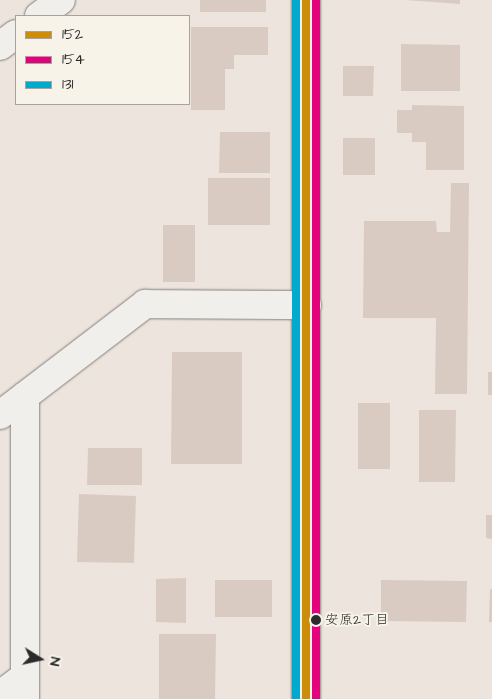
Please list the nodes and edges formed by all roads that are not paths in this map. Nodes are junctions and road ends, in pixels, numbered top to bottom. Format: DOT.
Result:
graph roads {
  1 [pos="61,0"];
  2 [pos="306,0"];
  3 [pos="40,15"];
  4 [pos="15,35"];
  5 [pos="0,46"];
  6 [pos="307,305"];
  7 [pos="25,396"];
  8 [pos="0,415"];
  9 [pos="25,688"];
  10 [pos="0,695"];
  11 [pos="306,699"];
  1 -- 3 [label="street"];
  2 -- 6 [label="street"];
  4 -- 5 [label="street"];
  6 -- 7 [label="street"];
  6 -- 11 [label="street"];
  7 -- 8 [label="street"];
  7 -- 9 [label="street"];
  9 -- 10 [label="street"];
}
